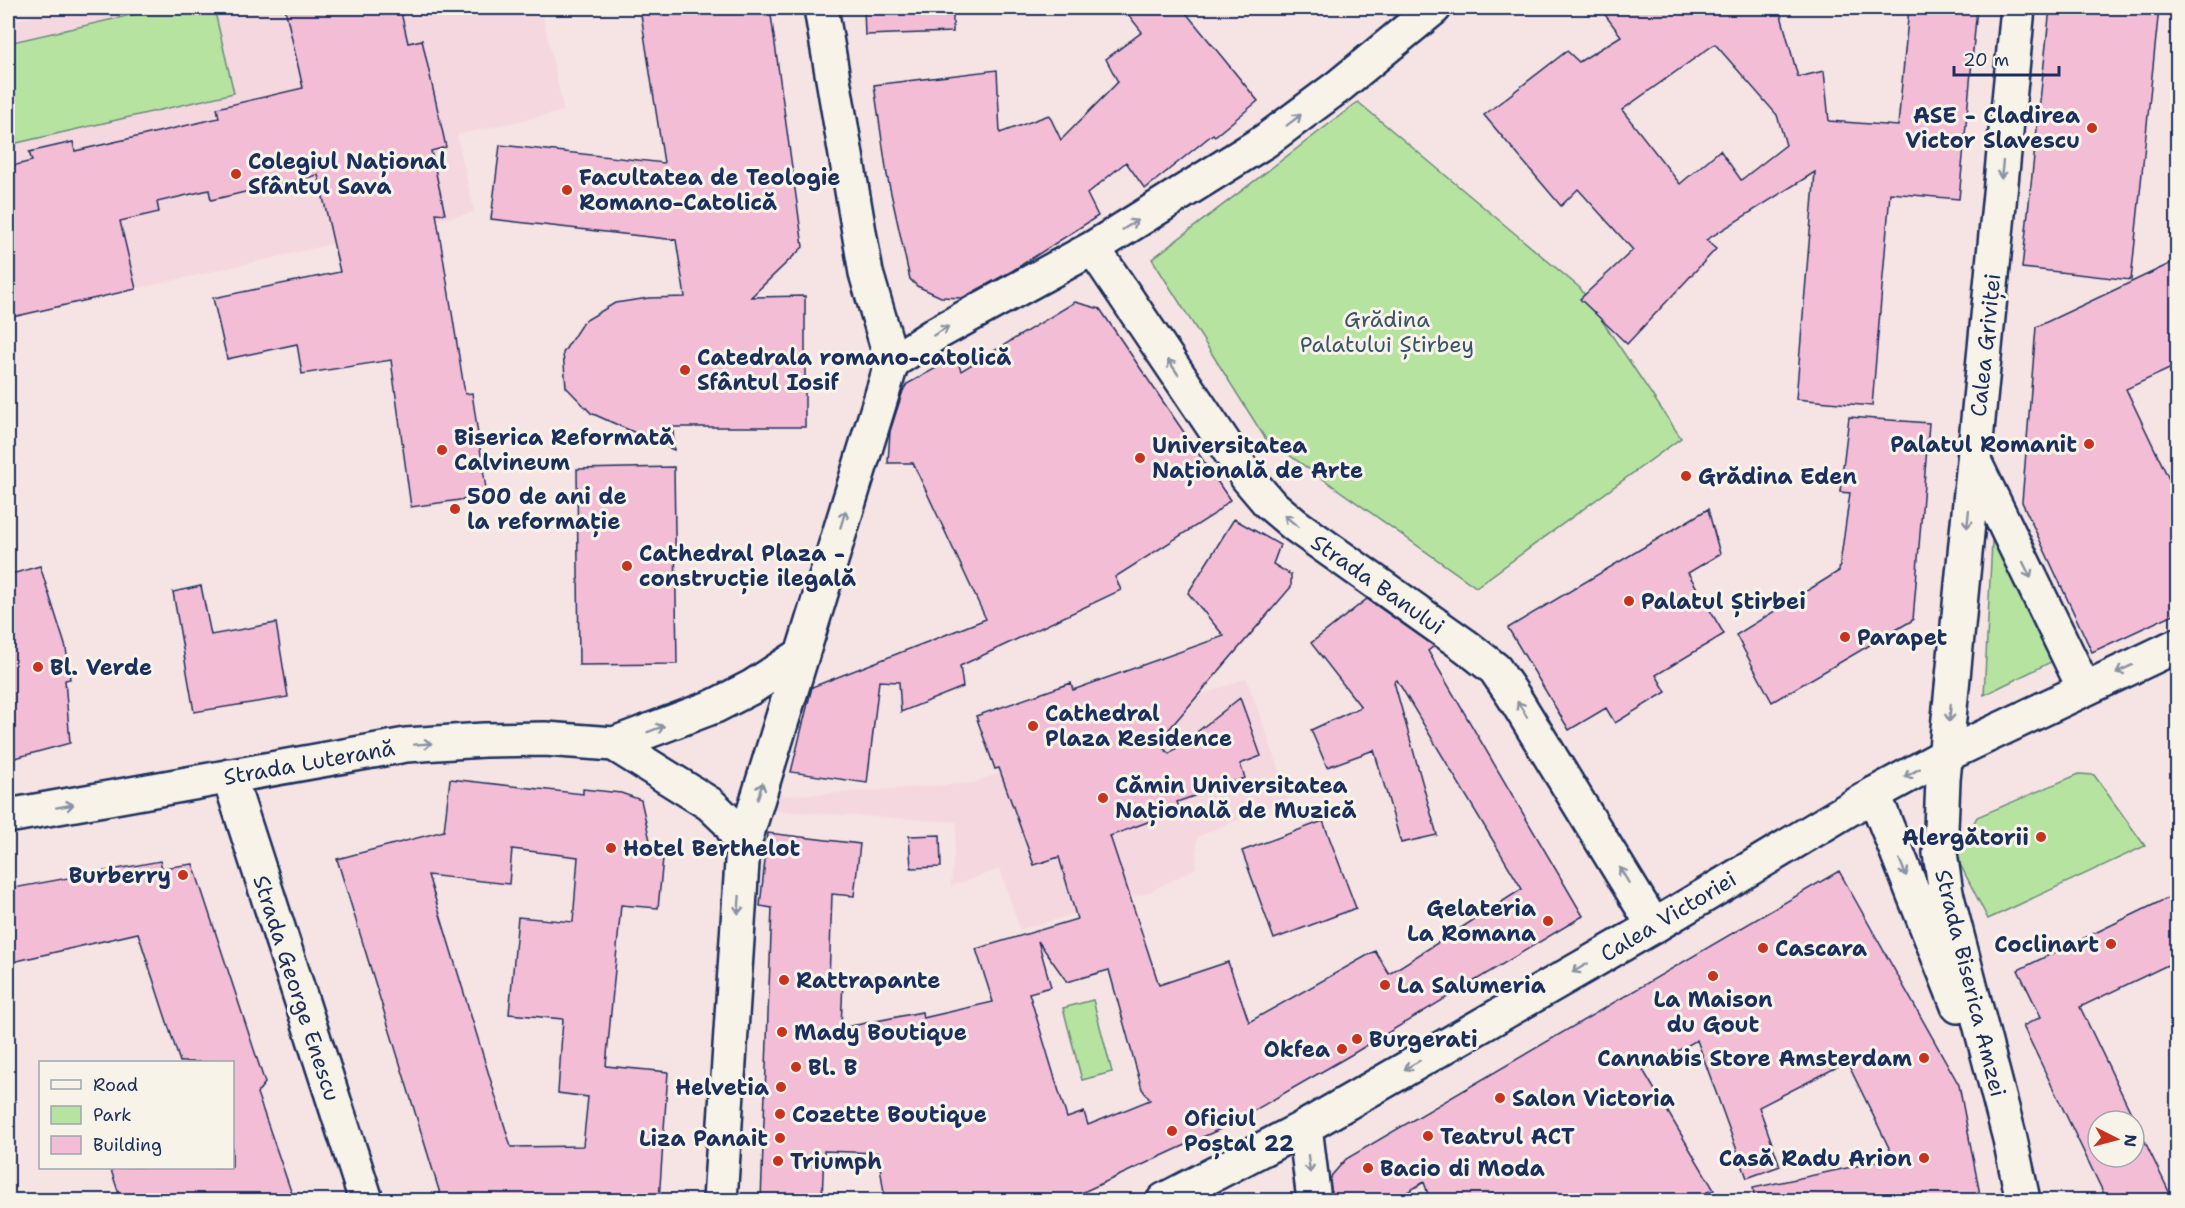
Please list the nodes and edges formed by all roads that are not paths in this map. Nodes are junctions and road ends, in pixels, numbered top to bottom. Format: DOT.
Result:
graph roads {
  1 [pos="821,8"];
  2 [pos="1434,8"];
  3 [pos="2018,8"];
  4 [pos="1093,248"];
  5 [pos="892,362"];
  6 [pos="1974,461"];
  7 [pos="2178,645"];
  8 [pos="801,655"];
  9 [pos="2084,688"];
  10 [pos="614,744"];
  11 [pos="1946,754"];
  12 [pos="229,776"];
  13 [pos="1874,794"];
  14 [pos="8,816"];
  15 [pos="743,847"];
  16 [pos="1654,926"];
  17 [pos="1305,1127"];
  18 [pos="2010,1139"];
  19 [pos="366,1200"];
  20 [pos="720,1200"];
  21 [pos="1164,1200"];
  22 [pos="1314,1200"];
  23 [pos="2023,1200"];
  1 -- 5 [label="street"];
  4 -- 2 [label="street, one-way"];
  3 -- 6 [label="street, Calea Griviței, one-way"];
  5 -- 4 [label="street, one-way"];
  16 -- 4 [label="street, Strada Banului, one-way"];
  8 -- 5 [label="street, one-way"];
  6 -- 9 [label="street, one-way"];
  6 -- 11 [label="street, Calea Griviței, one-way"];
  7 -- 9 [label="street, Calea Victoriei, one-way"];
  10 -- 8 [label="street, Strada Luterană, one-way"];
  15 -- 8 [label="street, one-way"];
  9 -- 11 [label="street, Calea Victoriei"];
  12 -- 10 [label="street, Strada Luterană, one-way"];
  10 -- 15 [label="street, Strada Luterană"];
  11 -- 13 [label="street, Calea Victoriei, one-way"];
  11 -- 18 [label="street, Strada Biserica Amzei"];
  14 -- 12 [label="street, Strada Luterană, one-way"];
  12 -- 19 [label="street, Strada George Enescu"];
  13 -- 16 [label="street, Calea Victoriei"];
  13 -- 18 [label="street, Strada Biserica Amzei, one-way"];
  15 -- 20 [label="street, one-way"];
  16 -- 17 [label="street, Calea Victoriei, one-way"];
  17 -- 21 [label="street, Calea Victoriei"];
  17 -- 22 [label="street, one-way"];
  18 -- 23 [label="street, Strada Biserica Amzei"];
}
